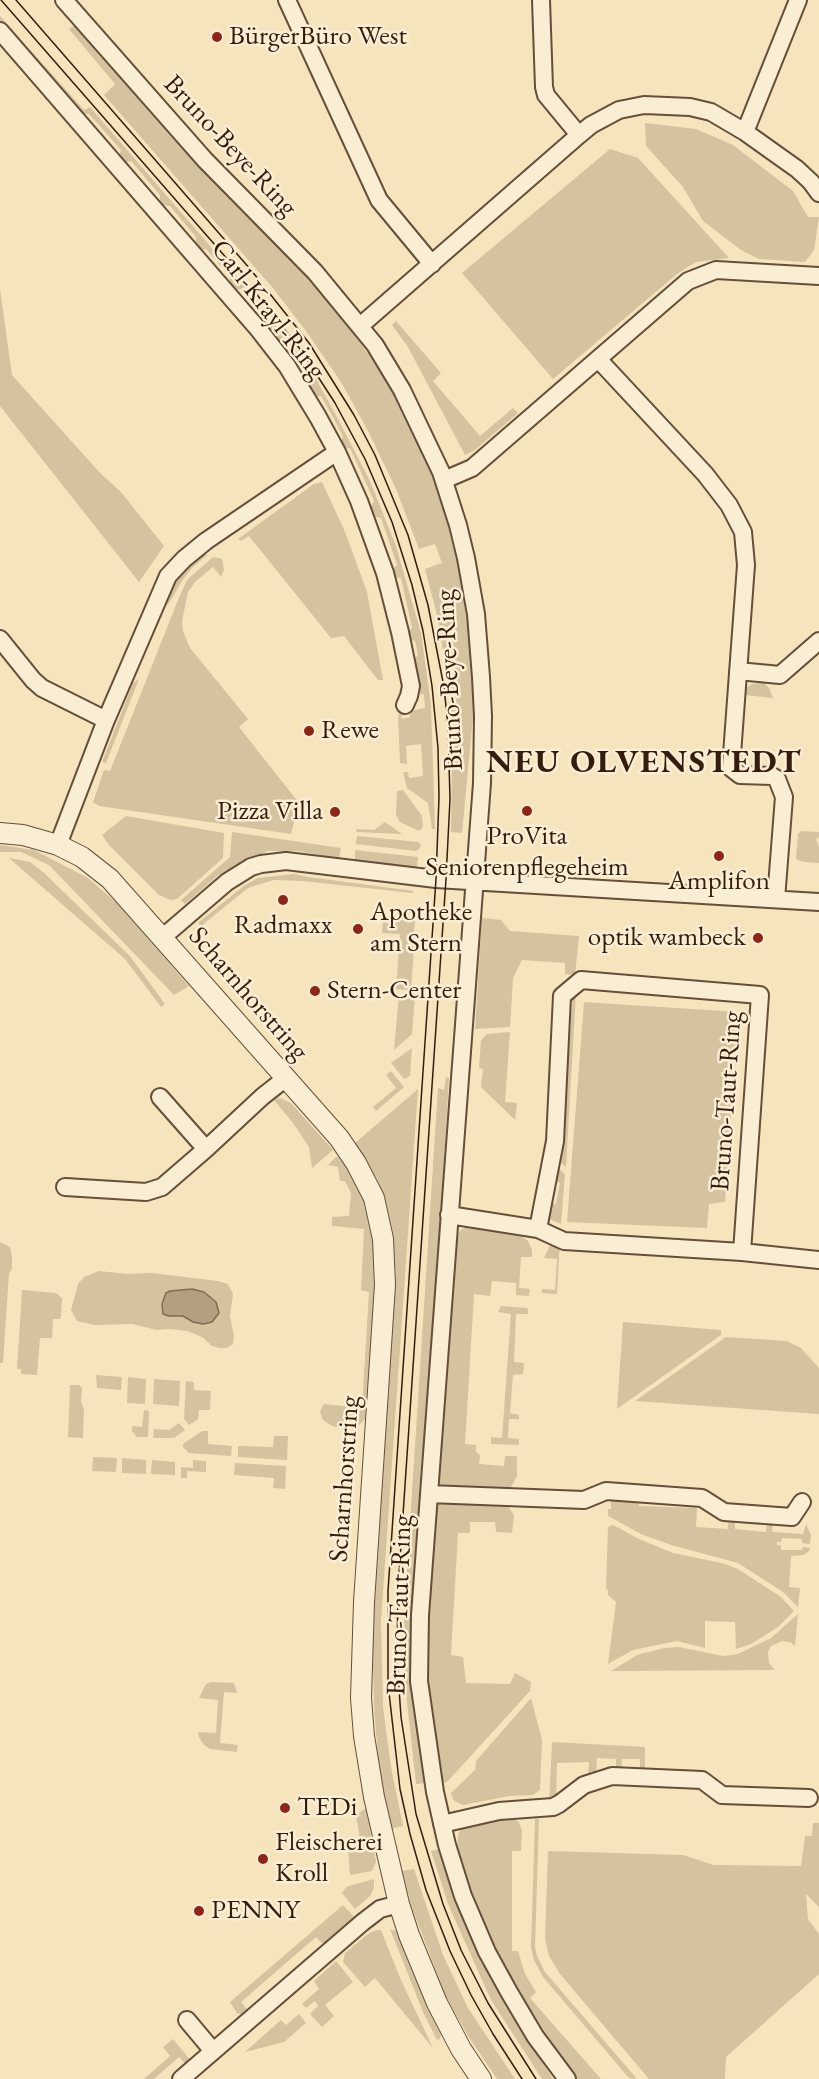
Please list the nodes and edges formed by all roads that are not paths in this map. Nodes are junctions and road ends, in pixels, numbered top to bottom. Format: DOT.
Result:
graph roads {
  1 [pos="64,0"];
  2 [pos="541,0"];
  3 [pos="798,0"];
  4 [pos="289,2"];
  5 [pos="0,31"];
  6 [pos="745,132"];
  7 [pos="579,135"];
  8 [pos="819,193"];
  9 [pos="432,264"];
  10 [pos="819,276"];
  11 [pos="360,326"];
  12 [pos="598,359"];
  13 [pos="337,452"];
  14 [pos="444,480"];
  15 [pos="0,639"];
  16 [pos="819,641"];
  17 [pos="738,671"];
  18 [pos="405,705"];
  19 [pos="106,720"];
  20 [pos="0,833"];
  21 [pos="58,845"];
  22 [pos="474,881"];
  23 [pos="776,899"];
  24 [pos="819,902"];
  25 [pos="163,937"];
  26 [pos="286,1078"];
  27 [pos="160,1097"];
  28 [pos="206,1149"];
  29 [pos="65,1187"];
  30 [pos="449,1215"];
  31 [pos="538,1229"];
  32 [pos="742,1252"];
  33 [pos="819,1260"];
  34 [pos="429,1494"];
  35 [pos="802,1502"];
  36 [pos="809,1798"];
  37 [pos="442,1824"];
  38 [pos="399,1904"];
  39 [pos="187,2020"];
  40 [pos="213,2051"];
  41 [pos="181,2079"];
  42 [pos="481,2079"];
  43 [pos="567,2079"];
  1 -- 11 [label="street, Bruno-Beye-Ring"];
  2 -- 7 [label="street"];
  3 -- 6 [label="street"];
  4 -- 9 [label="street"];
  5 -- 13 [label="street, Carl-Krayl-Ring"];
  6 -- 7 [label="street"];
  6 -- 8 [label="street"];
  7 -- 9 [label="street"];
  9 -- 11 [label="street"];
  10 -- 12 [label="street"];
  11 -- 14 [label="street, Bruno-Beye-Ring"];
  12 -- 14 [label="street"];
  12 -- 17 [label="street"];
  13 -- 18 [label="street, Carl-Krayl-Ring"];
  13 -- 19 [label="street"];
  14 -- 22 [label="street, Bruno-Beye-Ring"];
  15 -- 19 [label="street"];
  16 -- 17 [label="street"];
  17 -- 23 [label="street"];
  19 -- 21 [label="street"];
  20 -- 21 [label="street, Scharnhorstring"];
  21 -- 25 [label="street, Scharnhorstring"];
  22 -- 23 [label="street"];
  22 -- 25 [label="street"];
  22 -- 30 [label="street, Bruno-Taut-Ring"];
  23 -- 24 [label="street"];
  25 -- 26 [label="street, Scharnhorstring"];
  26 -- 28 [label="street"];
  26 -- 38 [label="street, Scharnhorstring"];
  27 -- 28 [label="street"];
  28 -- 29 [label="street"];
  30 -- 31 [label="street"];
  30 -- 34 [label="street, Bruno-Taut-Ring"];
  31 -- 32 [label="street"];
  31 -- 32 [label="street, Bruno-Taut-Ring"];
  32 -- 33 [label="street"];
  34 -- 35 [label="street, Bruno-Taut-Ring"];
  34 -- 37 [label="street, Bruno-Taut-Ring"];
  36 -- 37 [label="street"];
  37 -- 43 [label="street, Bruno-Taut-Ring"];
  38 -- 40 [label="street"];
  38 -- 42 [label="street, Scharnhorstring"];
  39 -- 40 [label="street"];
  40 -- 41 [label="street"];
}
